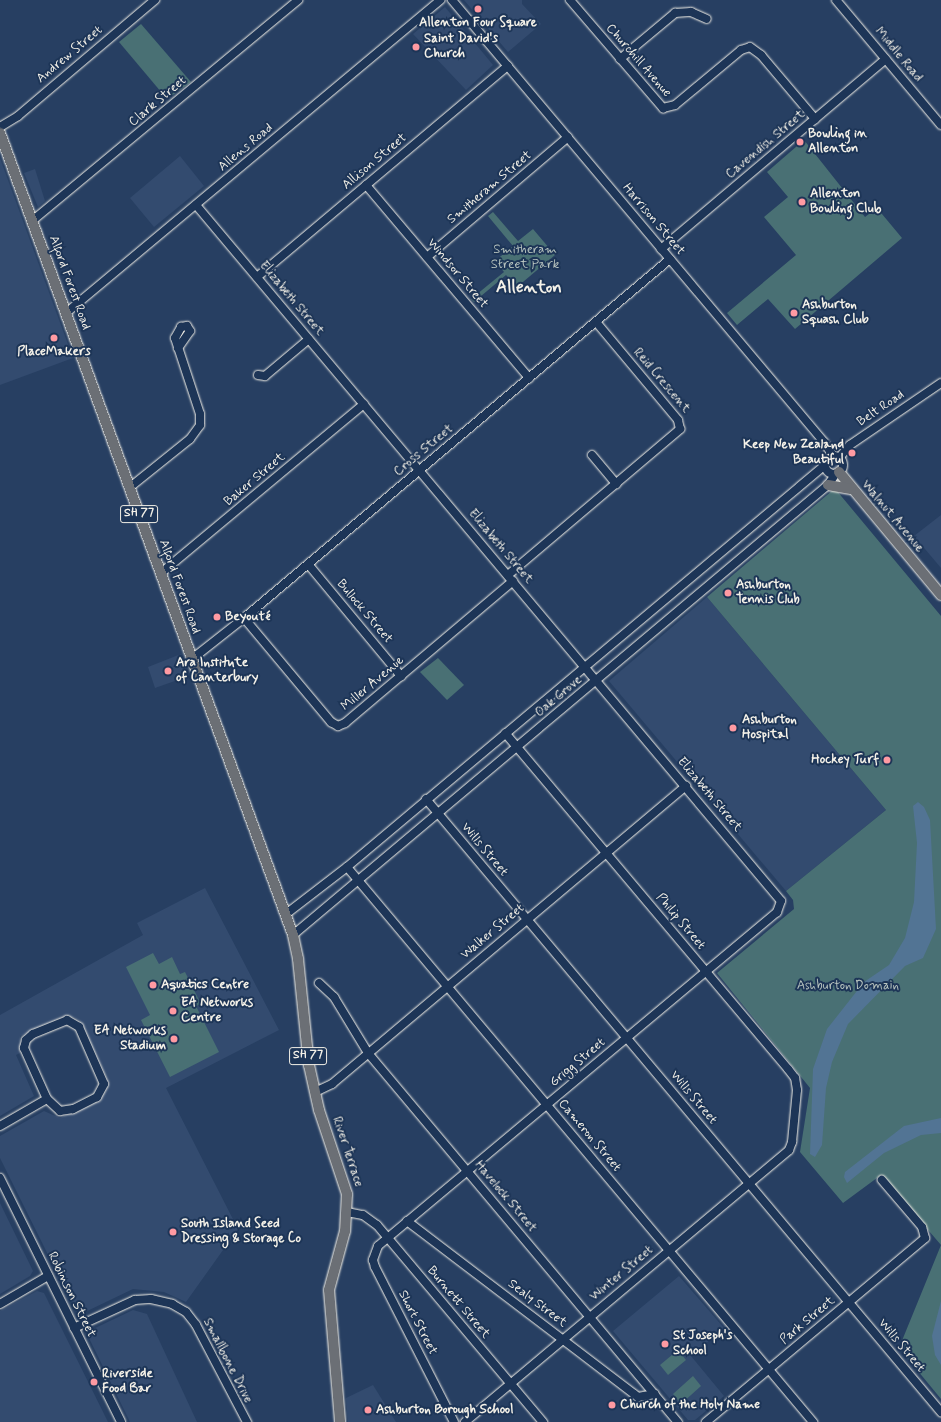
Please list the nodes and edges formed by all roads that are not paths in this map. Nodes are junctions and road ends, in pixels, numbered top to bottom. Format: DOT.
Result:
graph roads {
  1 [pos="155,0"];
  2 [pos="298,0"];
  3 [pos="440,0"];
  4 [pos="452,0"];
  5 [pos="570,0"];
  6 [pos="836,0"];
  7 [pos="707,19"];
  8 [pos="620,59"];
  9 [pos="886,59"];
  10 [pos="508,66"];
  11 [pos="815,119"];
  12 [pos="941,124"];
  13 [pos="0,127"];
  14 [pos="0,133"];
  15 [pos="568,137"];
  16 [pos="366,185"];
  17 [pos="196,205"];
  18 [pos="32,221"];
  19 [pos="661,249"];
  20 [pos="427,257"];
  21 [pos="670,259"];
  22 [pos="257,277"];
  23 [pos="66,313"];
  24 [pos="596,322"];
  25 [pos="309,339"];
  26 [pos="178,348"];
  27 [pos="258,375"];
  28 [pos="529,378"];
  29 [pos="941,383"];
  30 [pos="364,404"];
  31 [pos="592,455"];
  32 [pos="836,457"];
  33 [pos="825,466"];
  34 [pos="420,470"];
  35 [pos="838,473"];
  36 [pos="616,484"];
  37 [pos="828,486"];
  38 [pos="129,488"];
  39 [pos="851,489"];
  40 [pos="308,564"];
  41 [pos="161,573"];
  42 [pos="510,578"];
  43 [pos="941,596"];
  44 [pos="244,618"];
  45 [pos="192,659"];
  46 [pos="584,666"];
  47 [pos="401,676"];
  48 [pos="597,680"];
  49 [pos="505,733"];
  50 [pos="517,747"];
  51 [pos="686,786"];
  52 [pos="426,799"];
  53 [pos="438,813"];
  54 [pos="606,852"];
  55 [pos="347,867"];
  56 [pos="358,881"];
  57 [pos="781,906"];
  58 [pos="286,914"];
  59 [pos="527,919"];
  60 [pos="293,934"];
  61 [pos="706,971"];
  62 [pos="319,983"];
  63 [pos="447,986"];
  64 [pos="627,1038"];
  65 [pos="368,1053"];
  66 [pos="315,1092"];
  67 [pos="47,1099"];
  68 [pos="547,1105"];
  69 [pos="0,1126"];
  70 [pos="792,1142"];
  71 [pos="468,1172"];
  72 [pos="0,1178"];
  73 [pos="882,1180"];
  74 [pos="749,1184"];
  75 [pos="347,1212"];
  76 [pos="408,1221"];
  77 [pos="388,1238"];
  78 [pos="669,1250"];
  79 [pos="48,1276"];
  80 [pos="849,1302"];
  81 [pos="0,1304"];
  82 [pos="590,1317"];
  83 [pos="74,1328"];
  84 [pos="563,1339"];
  85 [pos="769,1369"];
  86 [pos="510,1384"];
  87 [pos="655,1394"];
  88 [pos="941,1412"];
  89 [pos="121,1422"];
  90 [pos="247,1422"];
  91 [pos="340,1422"];
  92 [pos="454,1422"];
  93 [pos="465,1422"];
  94 [pos="543,1422"];
  95 [pos="678,1422"];
  96 [pos="706,1422"];
  97 [pos="813,1422"];
  1 -- 13 [label="street, Andrew Street"];
  2 -- 18 [label="street, Clark Street"];
  3 -- 17 [label="street, Allens Road"];
  4 -- 10 [label="street, Harrison Street"];
  5 -- 8 [label="street, Churchill Avenue"];
  6 -- 9 [label="street, Middle Road"];
  7 -- 8 [label="street"];
  8 -- 11 [label="street, Churchill Avenue"];
  9 -- 11 [label="street, Cavendish Street"];
  9 -- 12 [label="street, Middle Road"];
  10 -- 15 [label="street, Harrison Street"];
  10 -- 16 [label="street, Allison Street"];
  11 -- 19 [label="street, Cavendish Street"];
  14 -- 18 [label="main road, Alford Forest Road / SH 77"];
  15 -- 19 [label="street, Harrison Street"];
  15 -- 20 [label="street, Smitheram Street"];
  16 -- 20 [label="street, Windsor Street"];
  16 -- 22 [label="street, Allison Street"];
  17 -- 22 [label="street, Elizabeth Street"];
  17 -- 23 [label="street, Allens Road"];
  18 -- 23 [label="main road, Alford Forest Road / SH 77"];
  19 -- 21 [label="street, Harrison Street"];
  20 -- 28 [label="street, Windsor Street"];
  21 -- 24 [label="street, Cross Street"];
  21 -- 32 [label="street, Harrison Street"];
  22 -- 25 [label="street, Elizabeth Street"];
  23 -- 38 [label="main road, Alford Forest Road / SH 77"];
  24 -- 28 [label="street, Cross Street"];
  24 -- 36 [label="street, Reid Crescent"];
  25 -- 27 [label="street"];
  25 -- 30 [label="street, Elizabeth Street"];
  26 -- 38 [label="street"];
  28 -- 34 [label="street, Cross Street"];
  29 -- 32 [label="street, Belt Road"];
  30 -- 34 [label="street, Elizabeth Street"];
  30 -- 41 [label="street, Baker Street"];
  31 -- 36 [label="street"];
  32 -- 33 [label="street"];
  32 -- 35 [label="street"];
  33 -- 35 [label="street"];
  33 -- 46 [label="street, Oak Grove"];
  34 -- 40 [label="street, Cross Street"];
  34 -- 42 [label="street, Elizabeth Street"];
  35 -- 37 [label="street, Oak Grove"];
  35 -- 39 [label="main road, Walnut Avenue"];
  36 -- 42 [label="street, Reid Crescent"];
  37 -- 39 [label="main road"];
  37 -- 48 [label="street, Oak Grove"];
  38 -- 41 [label="main road, Alford Forest Road / SH 77"];
  39 -- 43 [label="main road, Walnut Avenue"];
  40 -- 44 [label="street, Cross Street"];
  40 -- 47 [label="street, Bullock Street"];
  41 -- 45 [label="main road, Alford Forest Road / SH 77"];
  42 -- 46 [label="street, Elizabeth Street"];
  42 -- 47 [label="street, Miller Avenue"];
  44 -- 45 [label="street, Cross Street"];
  44 -- 47 [label="street, Miller Avenue"];
  45 -- 58 [label="main road, Alford Forest Road / SH 77"];
  46 -- 48 [label="street, Elizabeth Street"];
  46 -- 49 [label="street, Oak Grove"];
  48 -- 50 [label="street, Oak Grove"];
  48 -- 51 [label="street, Elizabeth Street"];
  49 -- 50 [label="street, Philip Street"];
  49 -- 52 [label="street, Oak Grove"];
  50 -- 53 [label="street, Oak Grove"];
  50 -- 54 [label="street, Philip Street"];
  51 -- 54 [label="street, Walker Street"];
  51 -- 57 [label="street, Elizabeth Street"];
  52 -- 53 [label="street, Wills Street"];
  52 -- 55 [label="street, Oak Grove"];
  53 -- 56 [label="street, Oak Grove"];
  53 -- 59 [label="street, Wills Street"];
  54 -- 59 [label="street, Walker Street"];
  54 -- 61 [label="street, Philip Street"];
  55 -- 56 [label="street, Cameron Street"];
  55 -- 58 [label="street, Oak Grove"];
  56 -- 60 [label="street, Oak Grove"];
  56 -- 63 [label="street, Cameron Street"];
  57 -- 61 [label="street, Grigg Street"];
  58 -- 60 [label="main road, River Terrace / SH 77"];
  59 -- 63 [label="street, Walker Street"];
  59 -- 64 [label="street, Wills Street"];
  60 -- 66 [label="main road, River Terrace / SH 77"];
  61 -- 64 [label="street, Grigg Street"];
  61 -- 70 [label="street, Philip Street"];
  62 -- 65 [label="street, Havelock Street"];
  63 -- 65 [label="street, Walker Street"];
  63 -- 68 [label="street, Cameron Street"];
  64 -- 68 [label="street, Grigg Street"];
  64 -- 74 [label="street, Wills Street"];
  65 -- 66 [label="street, Walker Street"];
  65 -- 71 [label="street, Havelock Street"];
  66 -- 75 [label="main road, River Terrace / SH 77"];
  67 -- 67 [label="street"];
  67 -- 69 [label="street"];
  68 -- 71 [label="street, Grigg Street"];
  68 -- 78 [label="street, Cameron Street"];
  70 -- 74 [label="street, Winter Street"];
  71 -- 76 [label="street, Grigg Street"];
  71 -- 82 [label="street, Havelock Street"];
  72 -- 79 [label="street, Robinson Street"];
  73 -- 80 [label="street, Park Street"];
  74 -- 78 [label="street, Winter Street"];
  74 -- 80 [label="street, Wills Street"];
  75 -- 77 [label="street, Burnett Street"];
  75 -- 91 [label="main road, River Terrace / SH 77"];
  76 -- 77 [label="street, Grigg Street"];
  76 -- 84 [label="street, Sealy Street"];
  77 -- 86 [label="street, Burnett Street"];
  77 -- 92 [label="street, Short Street"];
  78 -- 82 [label="street, Winter Street"];
  78 -- 85 [label="street, Cameron Street"];
  79 -- 81 [label="street"];
  79 -- 83 [label="street, Robinson Street"];
  80 -- 85 [label="street, Park Street"];
  80 -- 88 [label="street, Wills Street"];
  82 -- 84 [label="street, Winter Street"];
  82 -- 87 [label="street, Havelock Street"];
  83 -- 89 [label="street, Robinson Street"];
  83 -- 90 [label="street, Smallbone Drive"];
  84 -- 86 [label="street, Winter Street"];
  84 -- 87 [label="street, Sealy Street"];
  85 -- 96 [label="street, Park Street"];
  85 -- 97 [label="street, Cameron Street"];
  86 -- 93 [label="street, Winter Street"];
  86 -- 94 [label="street, Burnett Street"];
  87 -- 95 [label="street, Havelock Street"];
}
